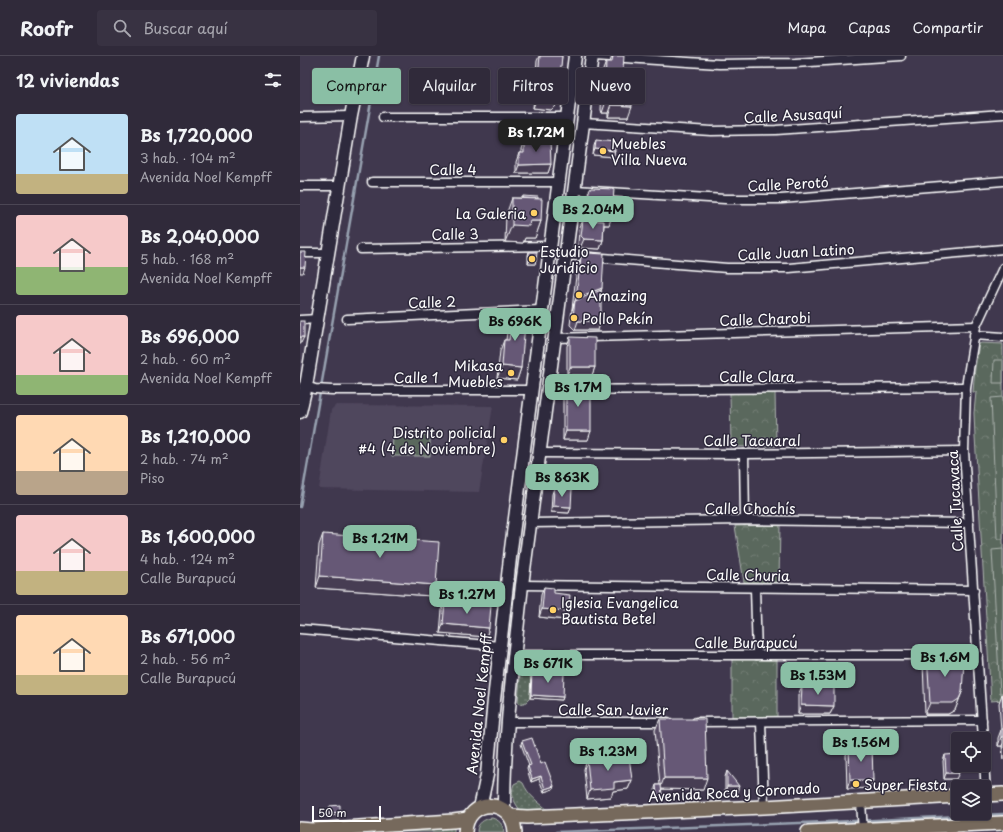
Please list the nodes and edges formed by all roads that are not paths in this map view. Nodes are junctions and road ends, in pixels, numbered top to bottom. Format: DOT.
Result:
graph roads {
  1 [pos="363,56"];
  2 [pos="575,56"];
  3 [pos="593,56"];
  4 [pos="901,56"];
  5 [pos="794,60"];
  6 [pos="1003,114"];
  7 [pos="351,116"];
  8 [pos="300,117"];
  9 [pos="383,117"];
  10 [pos="566,122"];
  11 [pos="583,123"];
  12 [pos="1003,181"];
  13 [pos="372,182"];
  14 [pos="559,182"];
  15 [pos="300,186"];
  16 [pos="340,186"];
  17 [pos="575,190"];
  18 [pos="550,242"];
  19 [pos="361,249"];
  20 [pos="1003,249"];
  21 [pos="300,253"];
  22 [pos="329,253"];
  23 [pos="566,255"];
  24 [pos="1003,268"];
  25 [pos="541,310"];
  26 [pos="318,319"];
  27 [pos="347,319"];
  28 [pos="300,320"];
  29 [pos="976,326"];
  30 [pos="974,335"];
  31 [pos="1003,337"];
  32 [pos="555,341"];
  33 [pos="307,387"];
  34 [pos="966,387"];
  35 [pos="532,390"];
  36 [pos="548,390"];
  37 [pos="300,412"];
  38 [pos="541,449"];
  39 [pos="964,451"];
  40 [pos="744,454"];
  41 [pos="745,520"];
  42 [pos="531,523"];
  43 [pos="969,523"];
  44 [pos="511,550"];
  45 [pos="522,585"];
  46 [pos="755,588"];
  47 [pos="974,590"];
  48 [pos="505,604"];
  49 [pos="300,629"];
  50 [pos="500,646"];
  51 [pos="515,651"];
  52 [pos="758,655"];
  53 [pos="978,655"];
  54 [pos="498,666"];
  55 [pos="982,720"];
  56 [pos="509,722"];
  57 [pos="675,722"];
  58 [pos="691,722"];
  59 [pos="761,722"];
  60 [pos="983,732"];
  61 [pos="1003,794"];
  62 [pos="991,795"];
  63 [pos="951,797"];
  64 [pos="764,807"];
  65 [pos="861,807"];
  66 [pos="480,808"];
  67 [pos="508,813"];
  68 [pos="468,819"];
  69 [pos="1003,823"];
  70 [pos="300,829"];
  71 [pos="862,829"];
  72 [pos="465,832"];
  73 [pos="515,832"];
  74 [pos="808,832"];
  1 -- 7 [label="main road"];
  2 -- 10 [label="main road, Avenida Noel Kempff"];
  3 -- 5 [label="street"];
  3 -- 11 [label="main road"];
  4 -- 5 [label="street"];
  6 -- 11 [label="street, Calle Asusaquí"];
  7 -- 8 [label="street"];
  7 -- 16 [label="main road"];
  9 -- 10 [label="street"];
  10 -- 14 [label="main road, Avenida Noel Kempff"];
  10 -- 17 [label="main road"];
  11 -- 17 [label="main road"];
  12 -- 17 [label="street, Calle Perotó"];
  13 -- 14 [label="street, Calle 4"];
  14 -- 18 [label="main road, Avenida Noel Kempff"];
  15 -- 16 [label="street"];
  16 -- 22 [label="main road"];
  17 -- 18 [label="main road"];
  17 -- 23 [label="main road"];
  18 -- 19 [label="street, Calle 3"];
  18 -- 25 [label="main road, Avenida Noel Kempff"];
  20 -- 23 [label="street, Calle Juan Latino"];
  21 -- 22 [label="street"];
  22 -- 26 [label="main road"];
  23 -- 32 [label="main road"];
  24 -- 29 [label="street, Calle Tucavaca"];
  25 -- 27 [label="street, Calle 2"];
  25 -- 35 [label="main road, Avenida Noel Kempff"];
  26 -- 28 [label="street"];
  26 -- 33 [label="main road"];
  29 -- 30 [label="street, Calle Tucavaca"];
  29 -- 32 [label="street, Calle Charobi"];
  30 -- 31 [label="street"];
  30 -- 34 [label="street, Calle Tucavaca"];
  32 -- 35 [label="main road"];
  32 -- 36 [label="main road"];
  33 -- 35 [label="street, Calle 1"];
  33 -- 37 [label="main road"];
  34 -- 36 [label="street, Calle Clara"];
  34 -- 39 [label="street, Calle Tucavaca"];
  35 -- 38 [label="main road"];
  35 -- 44 [label="main road, Avenida Noel Kempff"];
  36 -- 38 [label="main road"];
  38 -- 40 [label="street, Calle Tacuaral"];
  38 -- 42 [label="main road"];
  39 -- 40 [label="street, Calle Tacuaral"];
  39 -- 43 [label="street, Calle Tucavaca"];
  40 -- 41 [label="street"];
  41 -- 42 [label="street, Calle Chochís"];
  41 -- 43 [label="street, Calle Chochís"];
  42 -- 45 [label="main road"];
  43 -- 47 [label="street, Calle Tucavaca"];
  44 -- 45 [label="main road"];
  44 -- 48 [label="main road, Avenida Noel Kempff"];
  45 -- 46 [label="street, Calle Churia"];
  45 -- 51 [label="main road"];
  46 -- 47 [label="street, Calle Churia"];
  46 -- 52 [label="street"];
  47 -- 53 [label="street, Calle Tucavaca"];
  48 -- 50 [label="main road, Avenida Noel Kempff"];
  48 -- 51 [label="main road"];
  49 -- 50 [label="street"];
  50 -- 54 [label="main road, Avenida Noel Kempff"];
  51 -- 52 [label="street, Calle Burapucú"];
  51 -- 56 [label="main road"];
  52 -- 53 [label="street, Calle Burapucú"];
  53 -- 55 [label="street, Calle Tucavaca"];
  54 -- 56 [label="main road"];
  54 -- 66 [label="main road, Avenida Noel Kempff"];
  55 -- 59 [label="street"];
  55 -- 60 [label="street, Calle Tucavaca"];
  56 -- 57 [label="street, Calle San Javier"];
  56 -- 67 [label="main road"];
  58 -- 59 [label="street"];
  59 -- 64 [label="street"];
  61 -- 62 [label="main road"];
  63 -- 65 [label="main road, Avenida Roca y Coronado"];
  64 -- 65 [label="main road, Avenida Roca y Coronado"];
  64 -- 67 [label="main road, Avenida Roca y Coronado"];
  65 -- 71 [label="street"];
  66 -- 67 [label="main road, Avenida Roca y Coronado"];
  66 -- 68 [label="main road"];
  67 -- 73 [label="main road"];
  68 -- 70 [label="main road"];
  68 -- 72 [label="main road"];
  69 -- 71 [label="main road"];
  71 -- 74 [label="main road"];
}
